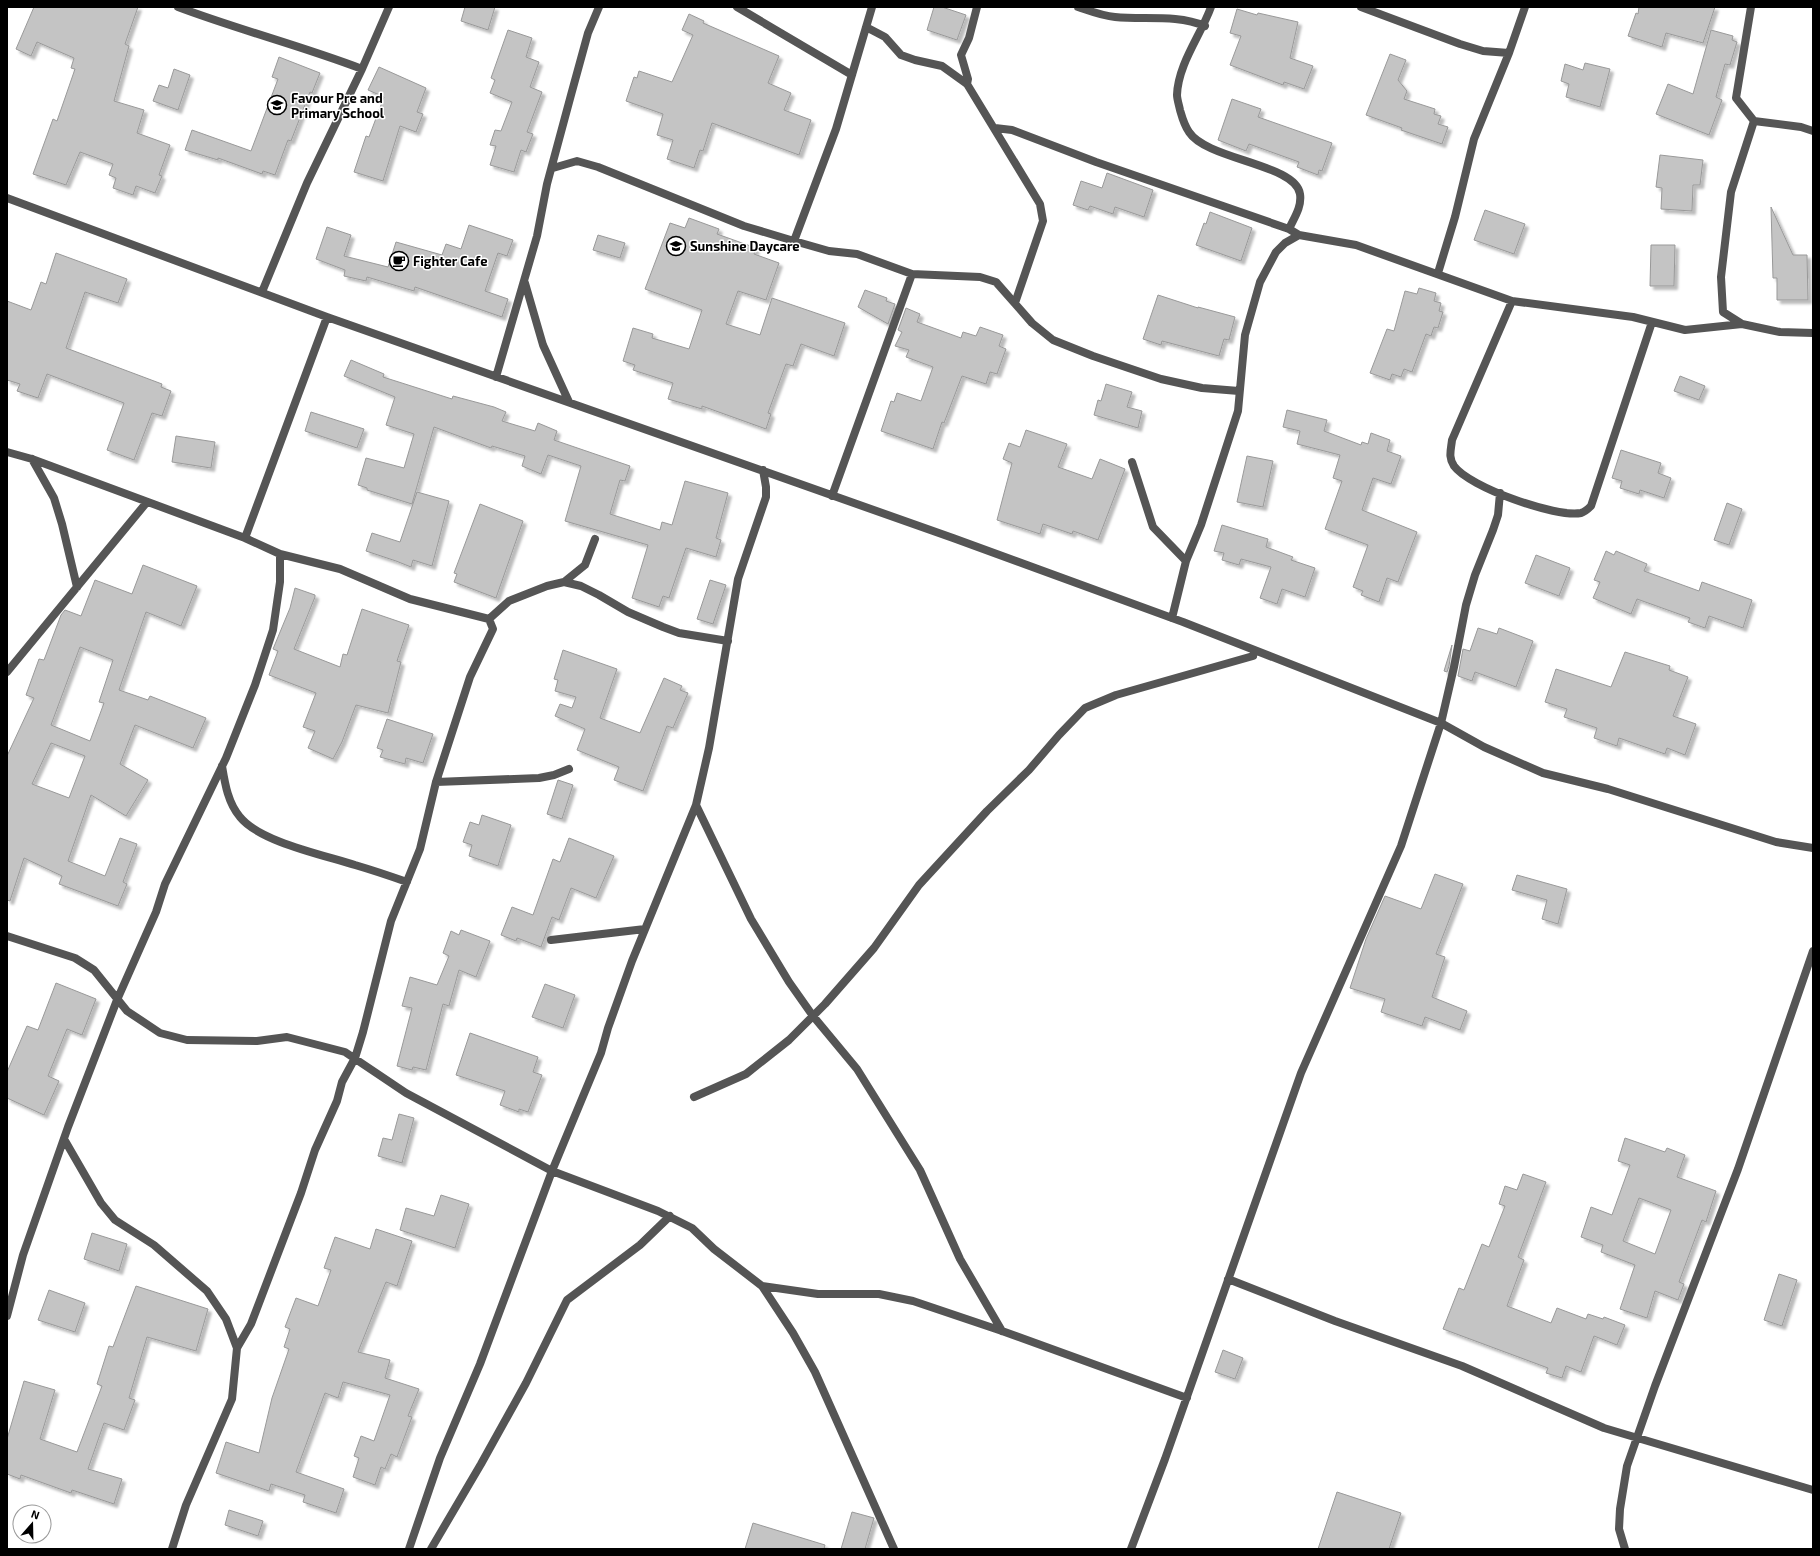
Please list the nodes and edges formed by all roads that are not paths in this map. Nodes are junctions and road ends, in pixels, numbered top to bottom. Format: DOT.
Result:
graph roads {
  1 [pos="178,7"];
  2 [pos="389,7"];
  3 [pos="599,7"];
  4 [pos="738,7"];
  5 [pos="872,7"];
  6 [pos="977,7"];
  7 [pos="1078,7"];
  8 [pos="1211,7"];
  9 [pos="1361,7"];
  10 [pos="1525,7"];
  11 [pos="1751,7"];
  12 [pos="1205,26"];
  13 [pos="866,27"];
  14 [pos="1509,53"];
  15 [pos="362,69"];
  16 [pos="852,75"];
  17 [pos="967,84"];
  18 [pos="1754,120"];
  19 [pos="995,128"];
  20 [pos="1813,132"];
  21 [pos="553,168"];
  22 [pos="7,198"];
  23 [pos="1289,229"];
  24 [pos="1299,235"];
  25 [pos="794,241"];
  26 [pos="1438,273"];
  27 [pos="912,274"];
  28 [pos="525,282"];
  29 [pos="262,292"];
  30 [pos="1512,301"];
  31 [pos="1015,302"];
  32 [pos="327,317"];
  33 [pos="1652,322"];
  34 [pos="1742,324"];
  35 [pos="1813,333"];
  36 [pos="496,376"];
  37 [pos="1239,391"];
  38 [pos="569,402"];
  39 [pos="7,452"];
  40 [pos="32,459"];
  41 [pos="1132,462"];
  42 [pos="763,470"];
  43 [pos="1500,493"];
  44 [pos="832,496"];
  45 [pos="147,502"];
  46 [pos="245,538"];
  47 [pos="595,538"];
  48 [pos="280,554"];
  49 [pos="1186,561"];
  50 [pos="564,582"];
  51 [pos="77,587"];
  52 [pos="1172,618"];
  53 [pos="489,619"];
  54 [pos="728,641"];
  55 [pos="1253,656"];
  56 [pos="7,672"];
  57 [pos="1441,723"];
  58 [pos="222,766"];
  59 [pos="569,769"];
  60 [pos="436,782"];
  61 [pos="696,804"];
  62 [pos="1813,848"];
  63 [pos="407,882"];
  64 [pos="645,929"];
  65 [pos="7,936"];
  66 [pos="551,940"];
  67 [pos="1813,951"];
  68 [pos="117,1000"];
  69 [pos="813,1016"];
  70 [pos="355,1058"];
  71 [pos="694,1097"];
  72 [pos="64,1139"];
  73 [pos="552,1171"];
  74 [pos="670,1216"];
  75 [pos="1228,1279"];
  76 [pos="762,1286"];
  77 [pos="7,1316"];
  78 [pos="1002,1331"];
  79 [pos="237,1348"];
  80 [pos="1187,1398"];
  81 [pos="1637,1439"];
  82 [pos="1813,1490"];
  83 [pos="172,1549"];
  84 [pos="409,1549"];
  85 [pos="431,1549"];
  86 [pos="894,1549"];
  87 [pos="1131,1549"];
  88 [pos="1625,1549"];
  1 -- 15 [label="street"];
  2 -- 15 [label="street"];
  3 -- 21 [label="street"];
  4 -- 16 [label="street"];
  5 -- 13 [label="street"];
  6 -- 17 [label="street"];
  7 -- 12 [label="street"];
  8 -- 12 [label="street"];
  9 -- 14 [label="street"];
  10 -- 14 [label="street"];
  11 -- 18 [label="street"];
  12 -- 23 [label="street"];
  13 -- 16 [label="street"];
  13 -- 17 [label="street"];
  14 -- 26 [label="street"];
  15 -- 29 [label="street"];
  16 -- 25 [label="street"];
  17 -- 19 [label="street"];
  18 -- 20 [label="street"];
  18 -- 34 [label="street"];
  19 -- 23 [label="street"];
  19 -- 31 [label="street"];
  21 -- 25 [label="street"];
  21 -- 28 [label="street"];
  22 -- 29 [label="street"];
  23 -- 24 [label="street"];
  24 -- 26 [label="street"];
  24 -- 37 [label="street"];
  25 -- 27 [label="street"];
  26 -- 30 [label="street"];
  27 -- 31 [label="street"];
  27 -- 44 [label="street"];
  28 -- 36 [label="street"];
  28 -- 38 [label="street"];
  29 -- 32 [label="street"];
  30 -- 33 [label="street"];
  30 -- 43 [label="street"];
  31 -- 37 [label="street"];
  32 -- 36 [label="street"];
  32 -- 46 [label="street"];
  33 -- 34 [label="street"];
  33 -- 43 [label="street"];
  34 -- 35 [label="street"];
  36 -- 38 [label="street"];
  37 -- 49 [label="street"];
  38 -- 42 [label="street"];
  39 -- 40 [label="street"];
  40 -- 45 [label="street"];
  40 -- 51 [label="street"];
  41 -- 49 [label="street"];
  42 -- 44 [label="street"];
  42 -- 54 [label="street"];
  43 -- 57 [label="street"];
  44 -- 52 [label="street"];
  45 -- 46 [label="street"];
  45 -- 51 [label="street"];
  46 -- 48 [label="street"];
  47 -- 50 [label="street"];
  48 -- 53 [label="street"];
  48 -- 58 [label="street"];
  49 -- 52 [label="street"];
  50 -- 53 [label="street"];
  50 -- 54 [label="street"];
  51 -- 56 [label="street"];
  52 -- 57 [label="street"];
  53 -- 60 [label="street"];
  54 -- 61 [label="street"];
  55 -- 69 [label="street"];
  57 -- 62 [label="street"];
  57 -- 75 [label="street"];
  58 -- 63 [label="street"];
  58 -- 68 [label="street"];
  59 -- 60 [label="street"];
  60 -- 63 [label="street"];
  61 -- 64 [label="street"];
  61 -- 69 [label="street"];
  63 -- 70 [label="street"];
  64 -- 66 [label="street"];
  64 -- 73 [label="street"];
  65 -- 68 [label="street"];
  67 -- 81 [label="street"];
  68 -- 70 [label="street"];
  68 -- 72 [label="street"];
  69 -- 71 [label="street"];
  69 -- 78 [label="street"];
  70 -- 73 [label="street"];
  70 -- 79 [label="street"];
  72 -- 77 [label="street"];
  72 -- 79 [label="street"];
  73 -- 74 [label="street"];
  73 -- 84 [label="street"];
  74 -- 76 [label="street"];
  74 -- 85 [label="street"];
  75 -- 80 [label="street"];
  75 -- 81 [label="street"];
  76 -- 78 [label="street"];
  76 -- 86 [label="street"];
  78 -- 80 [label="street"];
  79 -- 83 [label="street"];
  80 -- 87 [label="street"];
  81 -- 82 [label="street"];
  81 -- 88 [label="street"];
}
